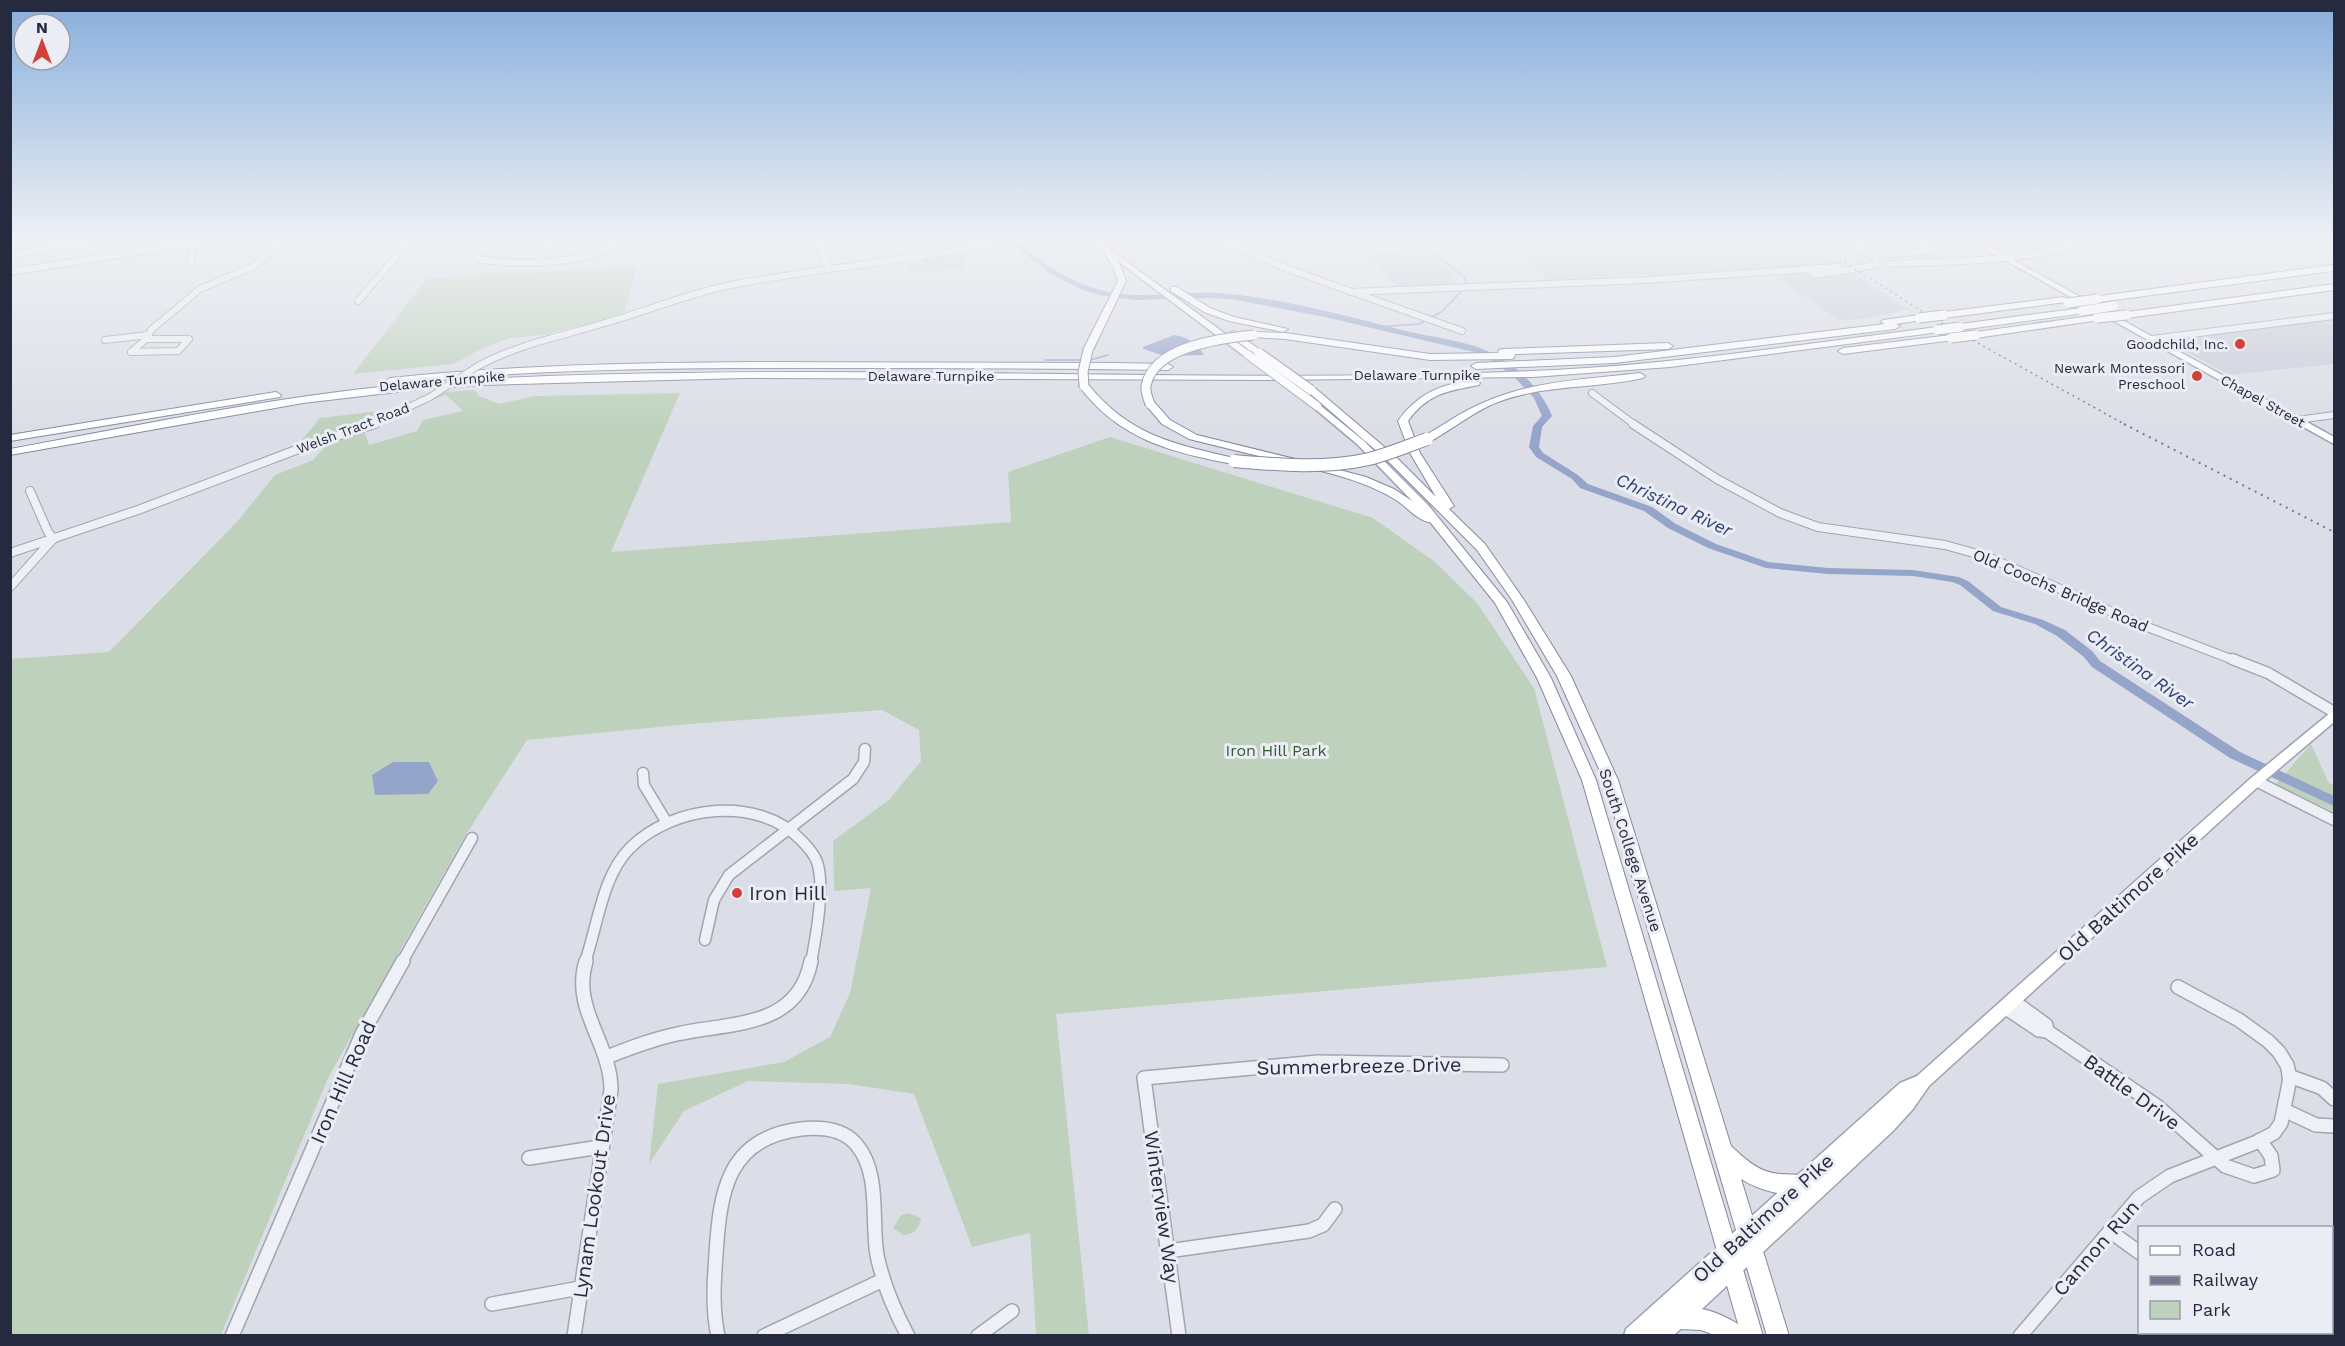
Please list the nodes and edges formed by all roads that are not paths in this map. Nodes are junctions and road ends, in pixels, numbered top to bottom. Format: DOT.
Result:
graph roads {
  1 [pos="185,303"];
  2 [pos="672,303"];
  3 [pos="1112,303"];
  4 [pos="1180,303"];
  5 [pos="1193,303"];
  6 [pos="1194,303"];
  7 [pos="1381,303"];
  8 [pos="2053,303"];
  9 [pos="2087,303"];
  10 [pos="2137,303"];
  11 [pos="2217,303"];
  12 [pos="2334,316"];
  13 [pos="1923,320"];
  14 [pos="1462,331"];
  15 [pos="1233,334"];
  16 [pos="147,337"];
  17 [pos="2152,339"];
  18 [pos="105,340"];
  19 [pos="1404,352"];
  20 [pos="1518,357"];
  21 [pos="1167,367"];
  22 [pos="1537,380"];
  23 [pos="494,382"];
  24 [pos="1592,393"];
  25 [pos="2334,415"];
  26 [pos="2297,420"];
  27 [pos="10,438"];
  28 [pos="1361,438"];
  29 [pos="2334,441"];
  30 [pos="10,447"];
  31 [pos="10,452"];
  32 [pos="10,459"];
  33 [pos="30,491"];
  34 [pos="1425,507"];
  35 [pos="54,538"];
  36 [pos="1481,547"];
  37 [pos="1462,552"];
  38 [pos="10,553"];
  39 [pos="10,587"];
  40 [pos="2334,714"];
  41 [pos="865,749"];
  42 [pos="643,773"];
  43 [pos="2259,778"];
  44 [pos="2334,820"];
  45 [pos="667,823"];
  46 [pos="790,828"];
  47 [pos="472,838"];
  48 [pos="705,940"];
  49 [pos="2178,987"];
  50 [pos="2009,1004"];
  51 [pos="607,1057"];
  52 [pos="1502,1065"];
  53 [pos="2289,1076"];
  54 [pos="1144,1078"];
  55 [pos="1923,1081"];
  56 [pos="2334,1098"];
  57 [pos="2286,1111"];
  58 [pos="2334,1126"];
  59 [pos="2260,1140"];
  60 [pos="600,1146"];
  61 [pos="1723,1152"];
  62 [pos="2214,1157"];
  63 [pos="530,1158"];
  64 [pos="1803,1184"];
  65 [pos="1335,1209"];
  66 [pos="2111,1232"];
  67 [pos="1748,1244"];
  68 [pos="1168,1251"];
  69 [pos="2138,1252"];
  70 [pos="1730,1259"];
  71 [pos="883,1280"];
  72 [pos="580,1288"];
  73 [pos="492,1304"];
  74 [pos="1012,1311"];
  75 [pos="1678,1318"];
  76 [pos="232,1335"];
  77 [pos="574,1335"];
  78 [pos="718,1335"];
  79 [pos="764,1335"];
  80 [pos="908,1335"];
  81 [pos="978,1335"];
  82 [pos="1179,1335"];
  83 [pos="1633,1335"];
  84 [pos="1658,1335"];
  85 [pos="1736,1335"];
  86 [pos="1752,1335"];
  87 [pos="1778,1335"];
  88 [pos="2020,1335"];
  1 -- 16 [label="street"];
  2 -- 35 [label="street, Welsh Tract Road, bridge"];
  3 -- 22 [label="highway, bridge"];
  4 -- 28 [label="main road, South College Avenue, bridge"];
  5 -- 15 [label="main road, South College Avenue"];
  6 -- 19 [label="highway"];
  7 -- 14 [label="street"];
  8 -- 13 [label="highway, Delaware Turnpike, bridge"];
  9 -- 17 [label="main road, Chapel Street"];
  10 -- 22 [label="highway, bridge"];
  11 -- 22 [label="highway, bridge"];
  12 -- 17 [label="street"];
  13 -- 20 [label="highway"];
  13 -- 20 [label="highway, Delaware Turnpike"];
  15 -- 28 [label="highway, South College Avenue, bridge"];
  16 -- 16 [label="street"];
  16 -- 18 [label="street"];
  17 -- 26 [label="main road, Chapel Street"];
  19 -- 20 [label="highway"];
  19 -- 37 [label="highway, bridge"];
  20 -- 21 [label="highway, Delaware Turnpike"];
  21 -- 27 [label="highway, Delaware Turnpike"];
  21 -- 30 [label="highway, Delaware Turnpike"];
  22 -- 23 [label="highway, Delaware Turnpike"];
  22 -- 36 [label="highway"];
  23 -- 31 [label="highway, Delaware Turnpike"];
  23 -- 32 [label="highway, Delaware Turnpike"];
  24 -- 40 [label="street, Old Coochs Bridge Road"];
  25 -- 26 [label="street"];
  26 -- 29 [label="main road, Chapel Street"];
  28 -- 34 [label="main road, South College Avenue"];
  28 -- 36 [label="highway, South College Avenue"];
  33 -- 35 [label="street"];
  34 -- 37 [label="highway, South College Avenue"];
  35 -- 38 [label="street, Welsh Tract Road"];
  35 -- 39 [label="street"];
  36 -- 61 [label="highway, South College Avenue"];
  37 -- 70 [label="highway, South College Avenue"];
  40 -- 43 [label="main road, Old Baltimore Pike"];
  41 -- 46 [label="street"];
  42 -- 45 [label="street"];
  43 -- 44 [label="street"];
  43 -- 50 [label="main road, Old Baltimore Pike"];
  45 -- 46 [label="street, Lynam Lookout Drive"];
  45 -- 51 [label="street, Lynam Lookout Drive"];
  46 -- 48 [label="street"];
  46 -- 51 [label="street, Lynam Lookout Drive"];
  47 -- 76 [label="street, Iron Hill Road"];
  49 -- 53 [label="street, Cannon Run"];
  50 -- 55 [label="main road, Old Baltimore Pike"];
  50 -- 62 [label="street, Battle Drive"];
  51 -- 60 [label="street, Lynam Lookout Drive"];
  52 -- 54 [label="street, Summerbreeze Drive"];
  53 -- 56 [label="street"];
  53 -- 57 [label="street, Cannon Run"];
  54 -- 68 [label="street, Winterview Way"];
  55 -- 64 [label="main road, Old Baltimore Pike"];
  55 -- 67 [label="main road, Old Baltimore Pike"];
  57 -- 58 [label="street"];
  57 -- 59 [label="street, Cannon Run"];
  59 -- 62 [label="street, Cannon Run"];
  59 -- 62 [label="street"];
  60 -- 63 [label="street"];
  60 -- 72 [label="street, Lynam Lookout Drive"];
  61 -- 64 [label="highway"];
  61 -- 67 [label="highway, South College Avenue"];
  62 -- 66 [label="street, Cannon Run"];
  64 -- 67 [label="main road, Old Baltimore Pike"];
  65 -- 68 [label="street"];
  66 -- 69 [label="street"];
  66 -- 88 [label="street, Cannon Run"];
  67 -- 70 [label="main road, Old Baltimore Pike"];
  67 -- 87 [label="highway, South College Avenue"];
  68 -- 82 [label="street, Winterview Way"];
  70 -- 75 [label="main road, Old Baltimore Pike"];
  70 -- 83 [label="main road, Old Baltimore Pike"];
  70 -- 86 [label="highway, South College Avenue"];
  71 -- 78 [label="street"];
  71 -- 79 [label="street"];
  71 -- 80 [label="street"];
  72 -- 73 [label="street"];
  72 -- 77 [label="street, Lynam Lookout Drive"];
  74 -- 81 [label="street"];
  75 -- 84 [label="main road, Old Baltimore Pike"];
  75 -- 85 [label="highway"];
}
